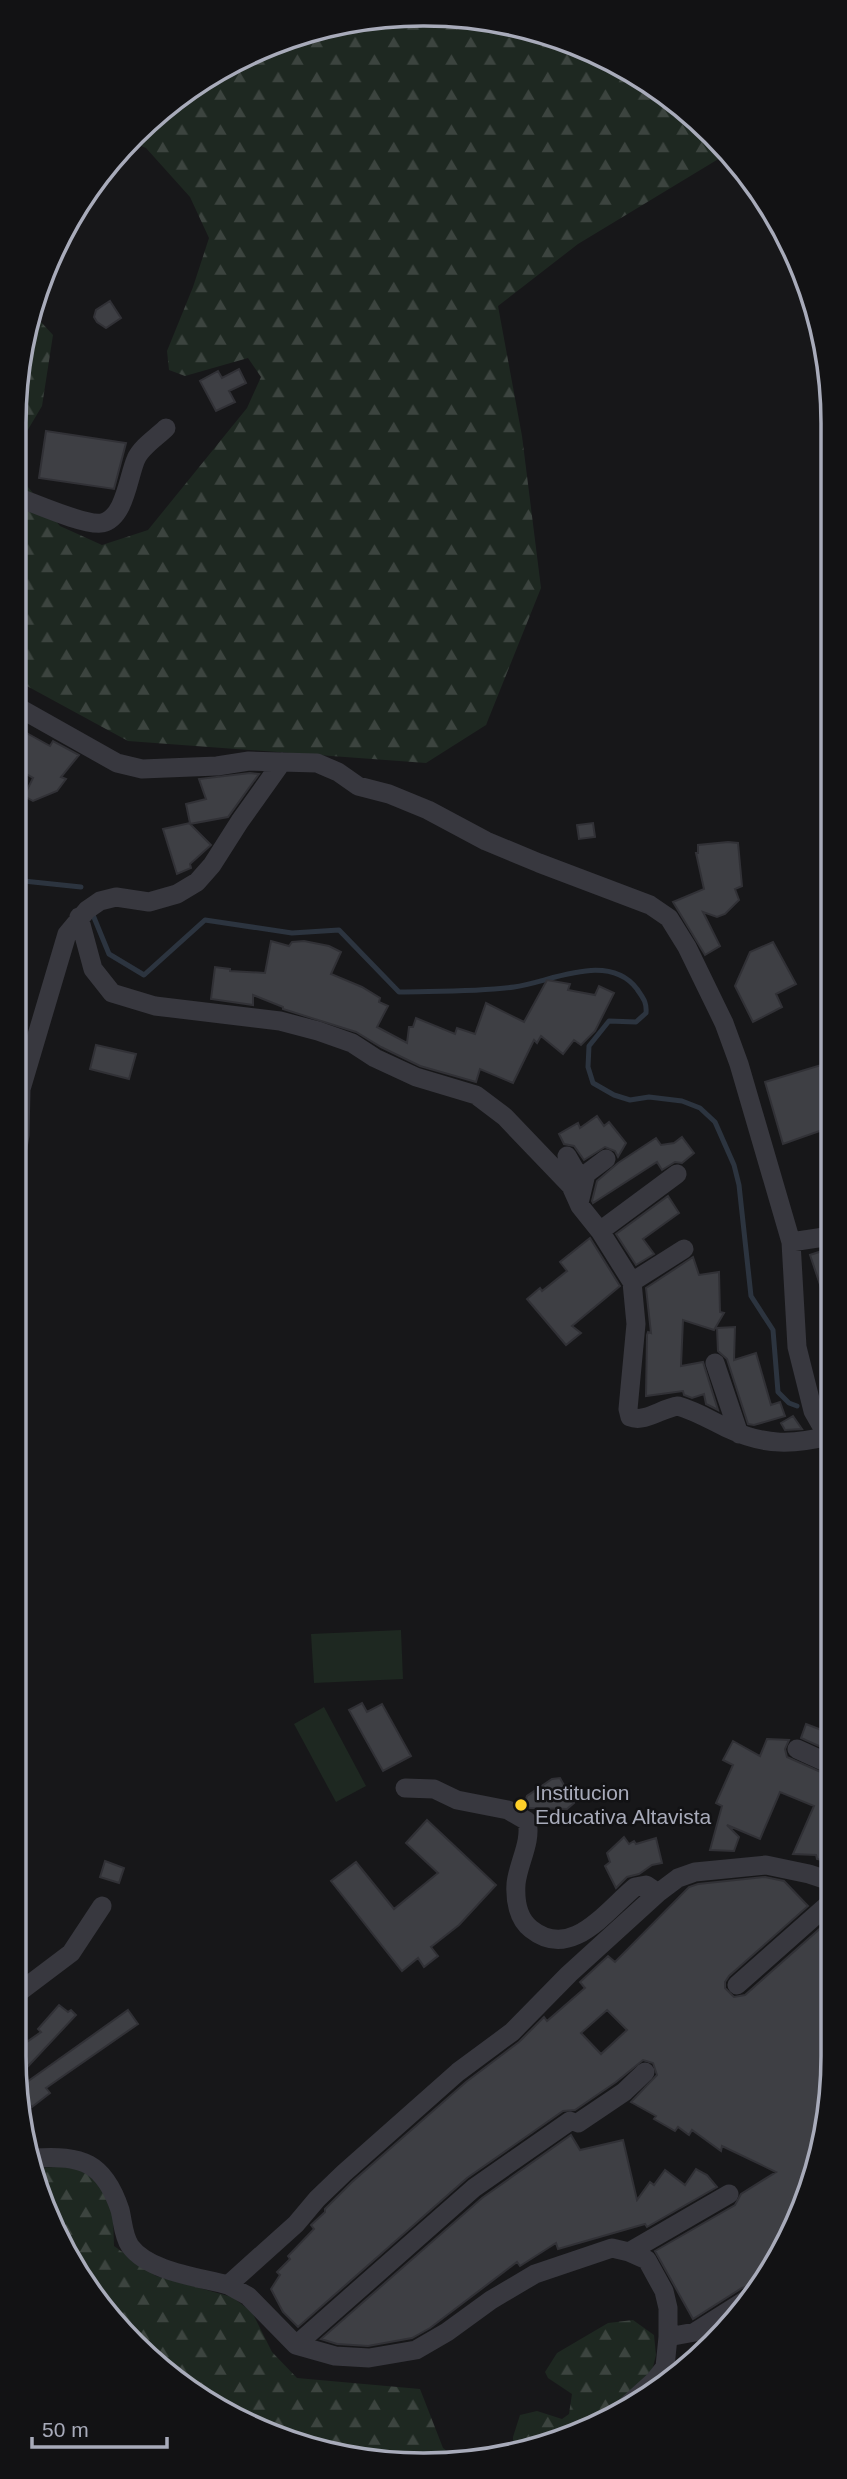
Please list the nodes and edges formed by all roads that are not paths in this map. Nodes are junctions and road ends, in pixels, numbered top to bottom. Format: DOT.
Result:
graph roads {
  1 [pos="166,428"];
  2 [pos="26,500"];
  3 [pos="26,712"];
  4 [pos="282,762"];
  5 [pos="79,917"];
  6 [pos="26,1072"];
  7 [pos="567,1156"];
  8 [pos="606,1159"];
  9 [pos="677,1174"];
  10 [pos="581,1194"];
  11 [pos="600,1231"];
  12 [pos="821,1238"];
  13 [pos="791,1242"];
  14 [pos="684,1249"];
  15 [pos="632,1282"];
  16 [pos="715,1363"];
  17 [pos="821,1424"];
  18 [pos="739,1434"];
  19 [pos="821,1437"];
  20 [pos="797,1749"];
  21 [pos="821,1760"];
  22 [pos="405,1788"];
  23 [pos="821,1878"];
  24 [pos="658,1893"];
  25 [pos="102,1906"];
  26 [pos="821,1911"];
  27 [pos="737,1985"];
  28 [pos="26,1987"];
  29 [pos="645,2072"];
  30 [pos="40,2158"];
  31 [pos="729,2194"];
  32 [pos="629,2252"];
  33 [pos="228,2285"];
  34 [pos="726,2313"];
  35 [pos="668,2337"];
  36 [pos="296,2345"];
  37 [pos="658,2376"];
  1 -- 2 [label="street"];
  3 -- 4 [label="street"];
  4 -- 5 [label="street"];
  4 -- 13 [label="street"];
  5 -- 6 [label="street"];
  5 -- 10 [label="street"];
  7 -- 10 [label="street"];
  8 -- 10 [label="street"];
  9 -- 11 [label="street"];
  10 -- 11 [label="street"];
  11 -- 15 [label="street"];
  12 -- 13 [label="street"];
  13 -- 17 [label="street"];
  14 -- 15 [label="street"];
  15 -- 18 [label="street"];
  16 -- 18 [label="street"];
  18 -- 19 [label="street"];
  20 -- 21 [label="street"];
  22 -- 24 [label="street"];
  23 -- 24 [label="street"];
  24 -- 33 [label="street"];
  25 -- 28 [label="street"];
  26 -- 27 [label="street"];
  29 -- 36 [label="street"];
  30 -- 33 [label="street"];
  31 -- 32 [label="street"];
  32 -- 35 [label="street"];
  32 -- 36 [label="street"];
  33 -- 36 [label="street"];
  34 -- 35 [label="street"];
  35 -- 37 [label="street"];
}
